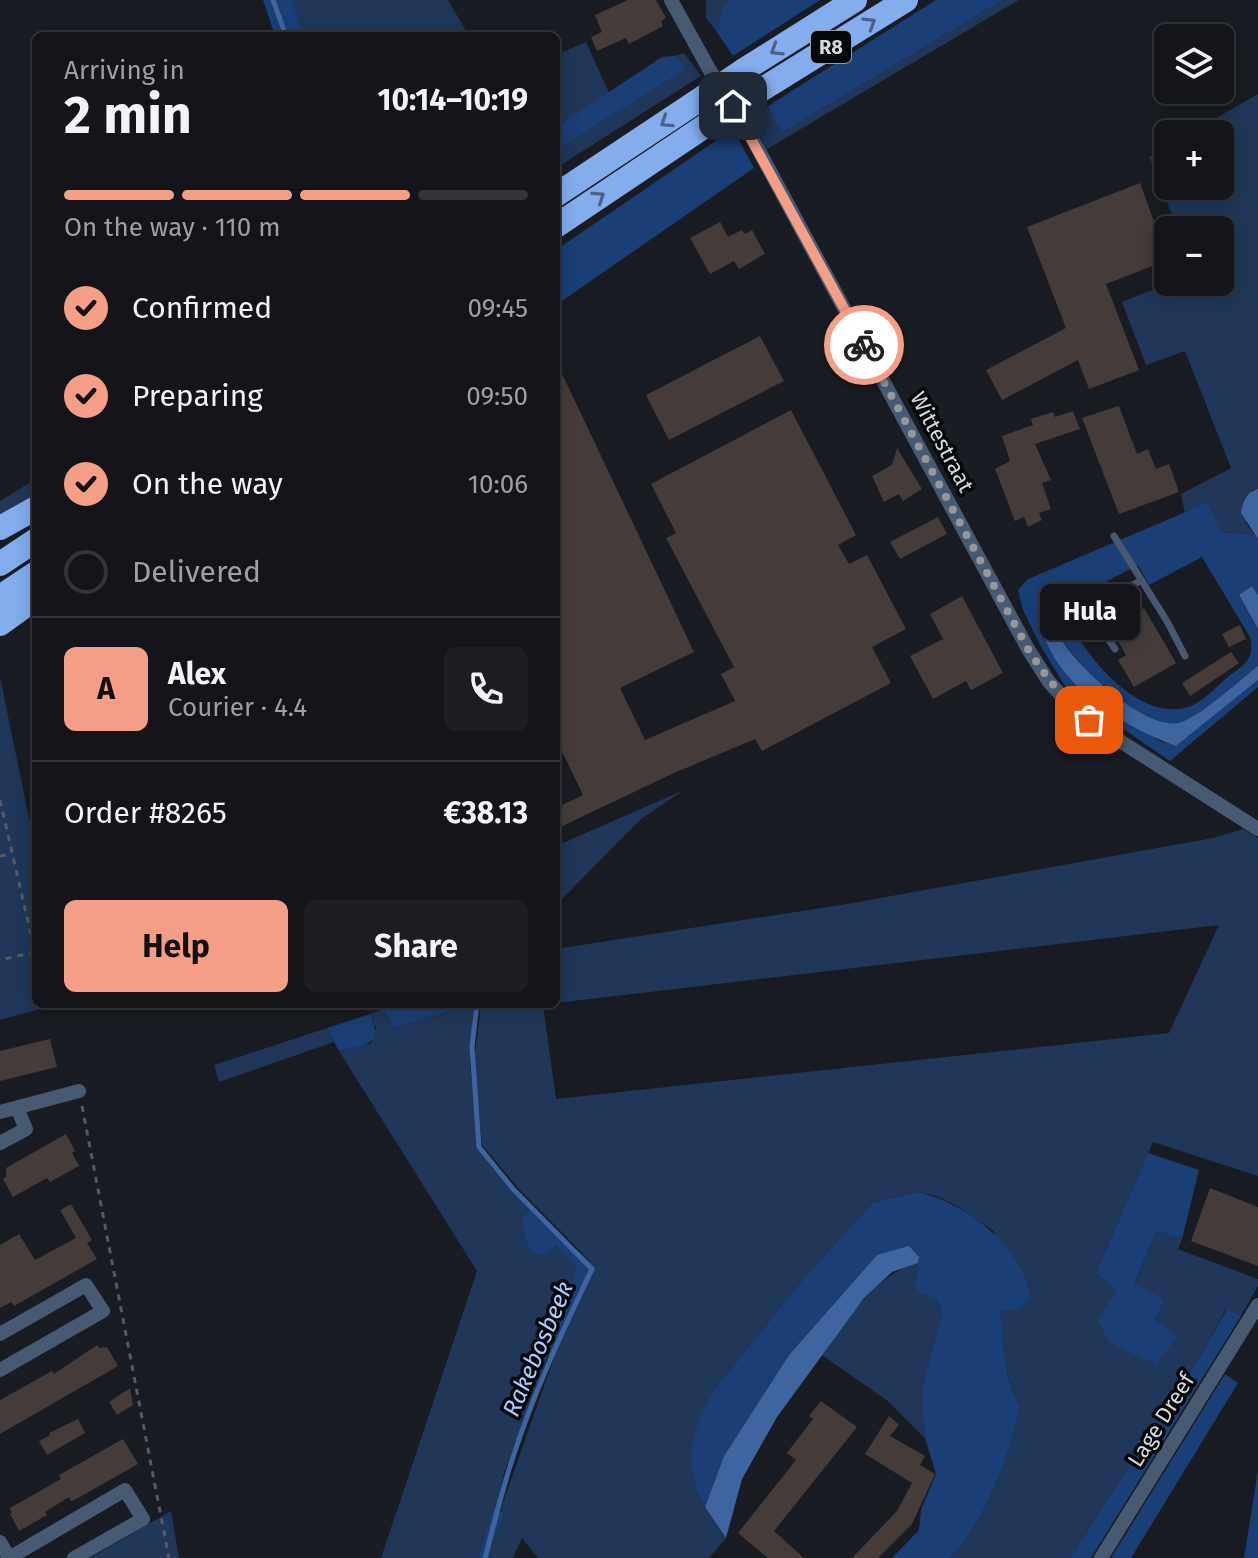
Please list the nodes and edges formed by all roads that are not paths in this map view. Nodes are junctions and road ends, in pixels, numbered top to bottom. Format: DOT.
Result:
graph roads {
  1 [pos="671,0"];
  2 [pos="855,0"];
  3 [pos="906,0"];
  4 [pos="560,192"];
  5 [pos="560,223"];
  6 [pos="32,510"];
  7 [pos="0,528"];
  8 [pos="1114,536"];
  9 [pos="32,543"];
  10 [pos="0,564"];
  11 [pos="32,576"];
  12 [pos="1140,581"];
  13 [pos="0,597"];
  14 [pos="32,601"];
  15 [pos="0,624"];
  16 [pos="1115,649"];
  17 [pos="1185,656"];
  18 [pos="1258,829"];
  19 [pos="79,1091"];
  20 [pos="17,1108"];
  21 [pos="0,1112"];
  22 [pos="0,1143"];
  23 [pos="1258,1305"];
  24 [pos="0,1334"];
  25 [pos="0,1370"];
  26 [pos="0,1542"];
  27 [pos="9,1558"];
  28 [pos="74,1558"];
  29 [pos="1101,1558"];
  1 -- 18 [label="street, Wittestraat"];
  2 -- 4 [label="highway, R8, one-way, bridge"];
  5 -- 3 [label="highway, R8, one-way, bridge"];
  6 -- 7 [label="highway"];
  8 -- 12 [label="lane"];
  9 -- 10 [label="highway"];
  11 -- 13 [label="highway"];
  12 -- 16 [label="lane"];
  12 -- 17 [label="lane"];
  14 -- 15 [label="highway"];
  19 -- 20 [label="street"];
  20 -- 21 [label="street"];
  20 -- 22 [label="street"];
  23 -- 29 [label="street, Lage Dreef"];
  24 -- 25 [label="street"];
  26 -- 27 [label="street"];
  27 -- 28 [label="street"];
}
